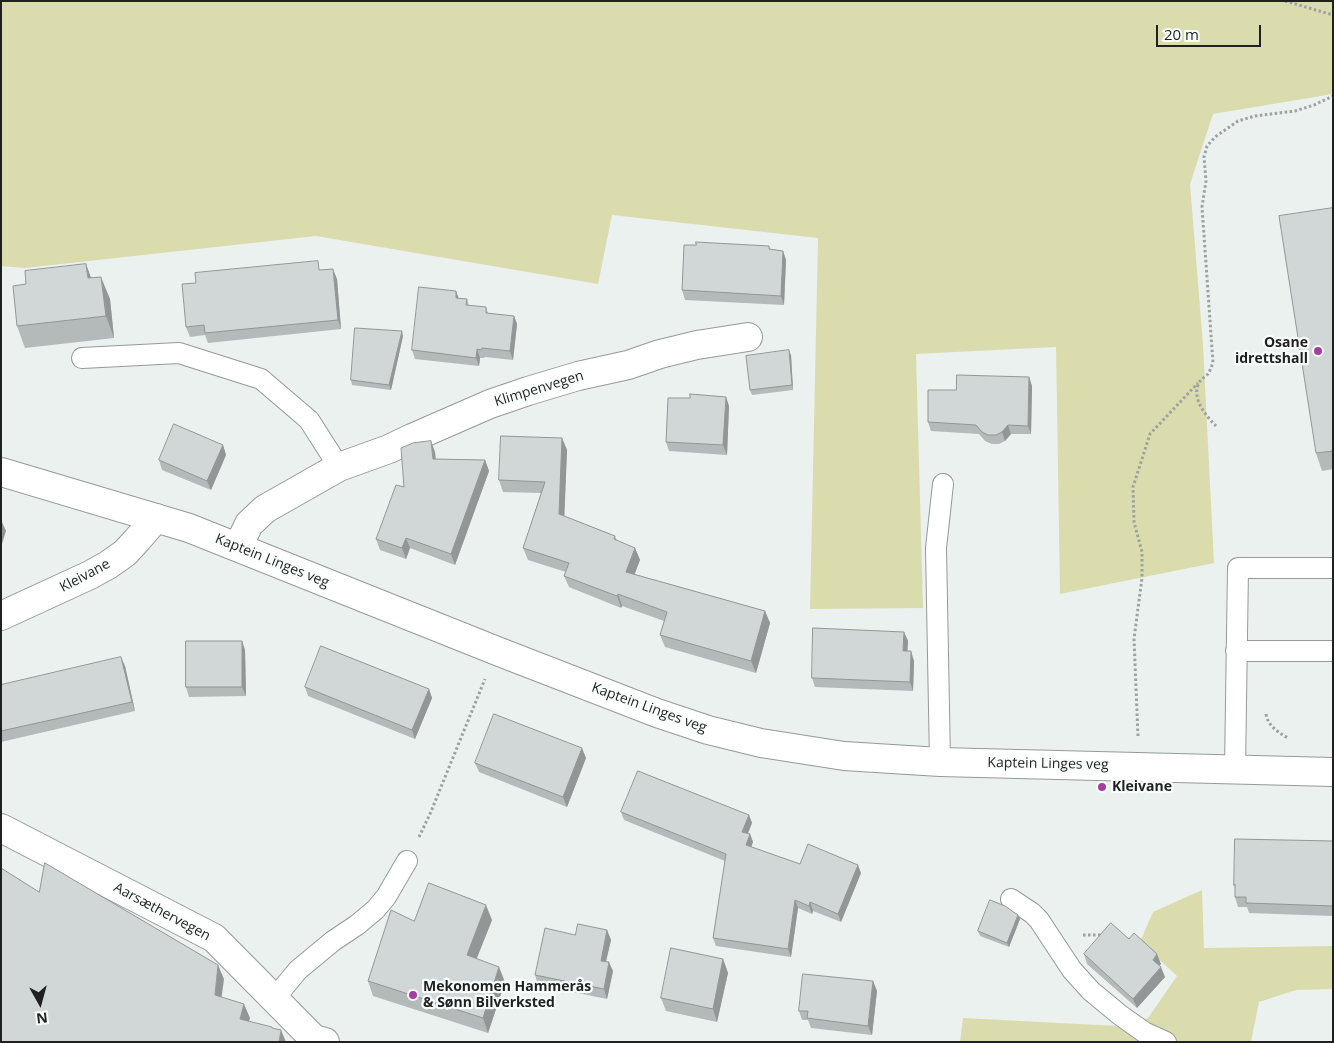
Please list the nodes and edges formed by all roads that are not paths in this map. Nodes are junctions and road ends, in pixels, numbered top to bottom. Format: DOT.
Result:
graph roads {
  1 [pos="748,337"];
  2 [pos="82,358"];
  3 [pos="339,467"];
  4 [pos="1,472"];
  5 [pos="943,484"];
  6 [pos="156,518"];
  7 [pos="238,547"];
  8 [pos="1333,568"];
  9 [pos="1,616"];
  10 [pos="1236,651"];
  11 [pos="1333,651"];
  12 [pos="940,762"];
  13 [pos="1235,770"];
  14 [pos="1333,772"];
  15 [pos="1,828"];
  16 [pos="407,861"];
  17 [pos="1011,899"];
  18 [pos="274,999"];
  19 [pos="325,1042"];
  20 [pos="1166,1042"];
  1 -- 3 [label="main road, Klimpenvegen"];
  2 -- 3 [label="lane"];
  3 -- 7 [label="main road, Klimpenvegen"];
  4 -- 6 [label="main road, Kaptein Linges veg"];
  5 -- 12 [label="lane"];
  6 -- 7 [label="main road, Kaptein Linges veg"];
  6 -- 9 [label="main road, Kleivane"];
  7 -- 12 [label="main road, Kaptein Linges veg"];
  8 -- 10 [label="lane"];
  10 -- 11 [label="lane"];
  10 -- 13 [label="lane"];
  12 -- 13 [label="main road, Kaptein Linges veg"];
  13 -- 14 [label="main road, Kaptein Linges veg"];
  15 -- 18 [label="main road, Aarsæthervegen"];
  16 -- 18 [label="lane"];
  17 -- 20 [label="lane"];
  18 -- 19 [label="main road, Aarsæthervegen"];
}
